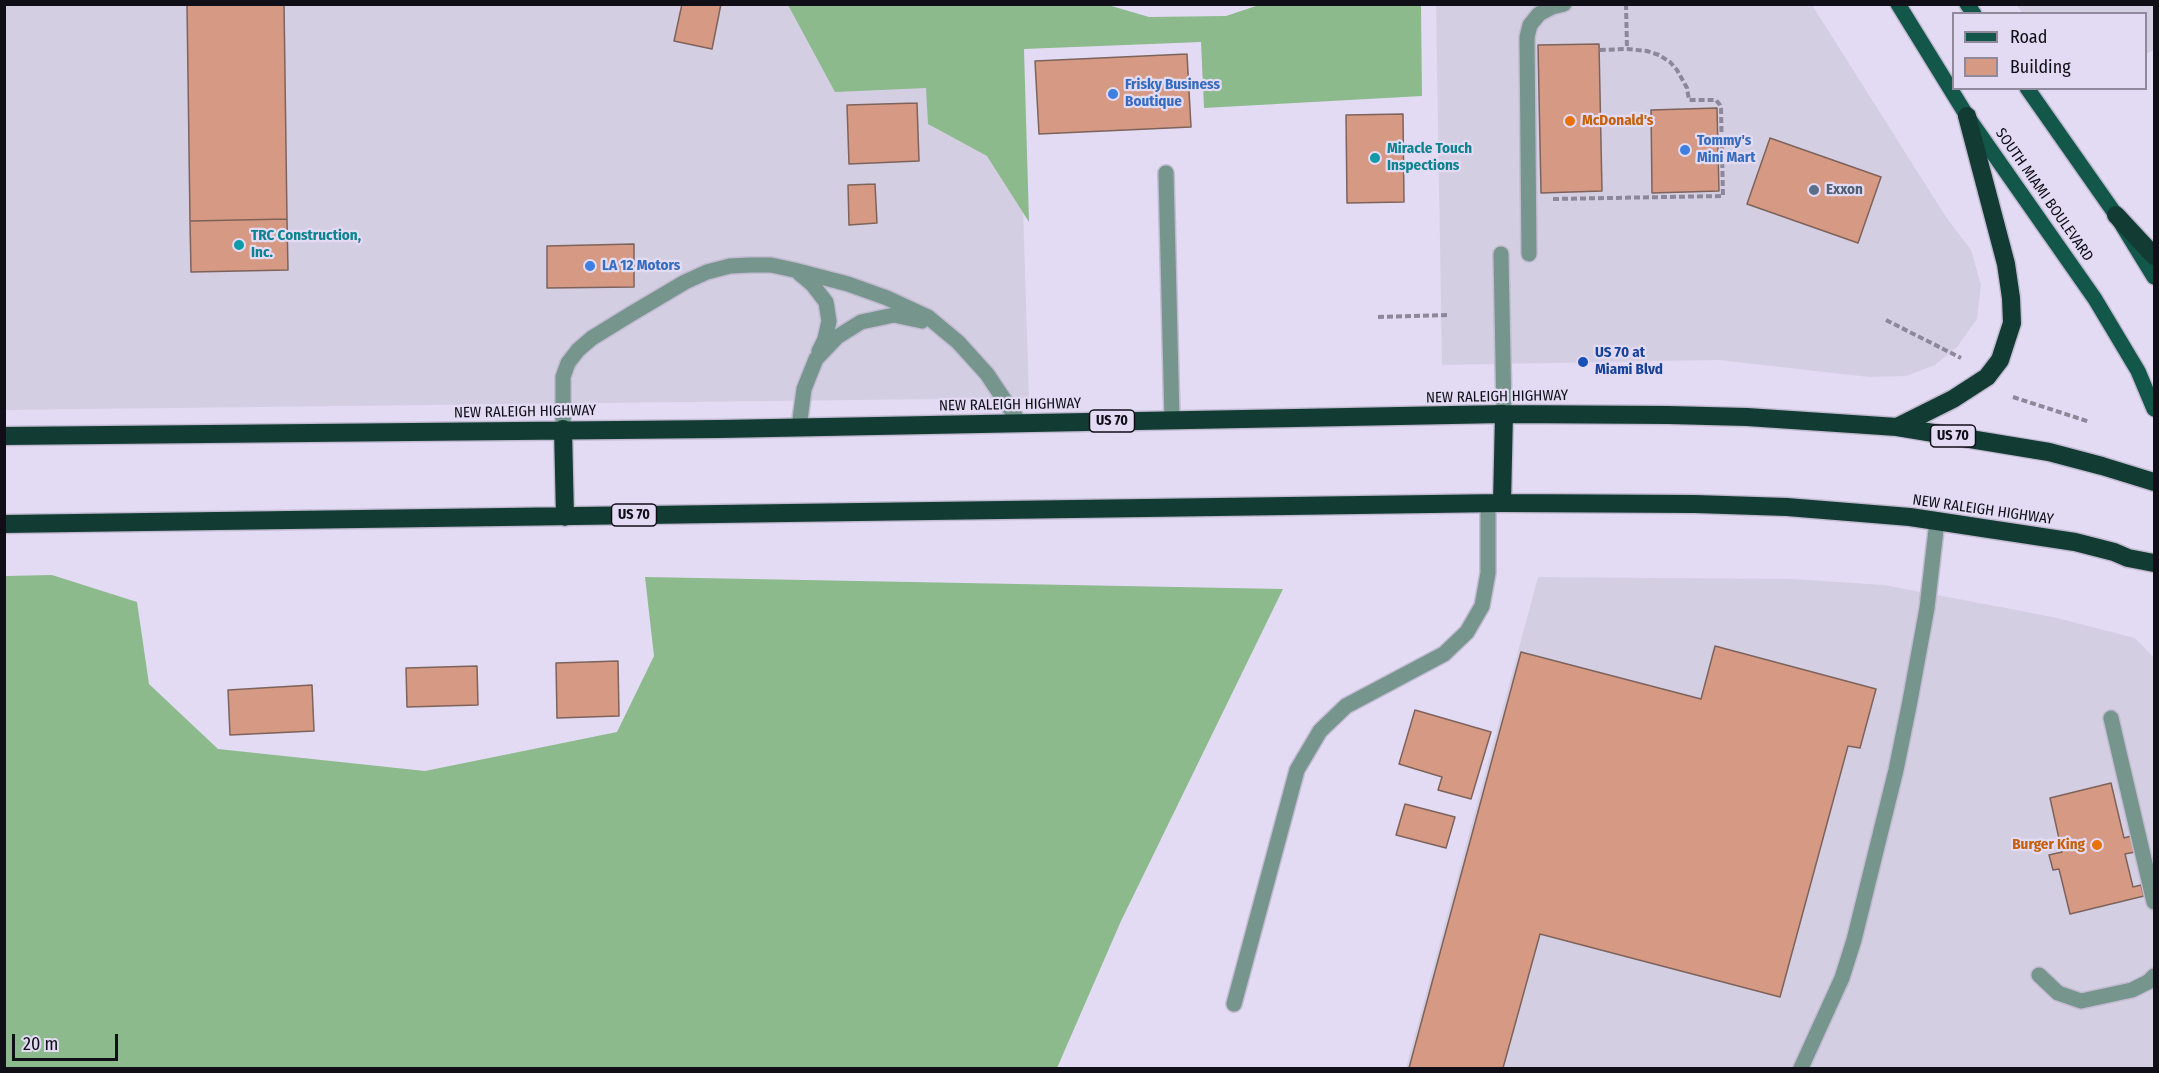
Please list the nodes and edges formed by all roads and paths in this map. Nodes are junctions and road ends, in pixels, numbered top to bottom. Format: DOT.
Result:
graph roads {
  1 [pos="1564,4"];
  2 [pos="1626,4"];
  3 [pos="1898,4"];
  4 [pos="1627,49"];
  5 [pos="1599,50"];
  6 [pos="2028,90"];
  7 [pos="1966,116"];
  8 [pos="1166,172"];
  9 [pos="1528,200"];
  10 [pos="2116,215"];
  11 [pos="1501,254"];
  12 [pos="1529,254"];
  13 [pos="2154,256"];
  14 [pos="794,270"];
  15 [pos="2154,277"];
  16 [pos="1450,315"];
  17 [pos="1378,317"];
  18 [pos="1886,320"];
  19 [pos="958,342"];
  20 [pos="1960,358"];
  21 [pos="816,359"];
  22 [pos="2013,397"];
  23 [pos="2154,408"];
  24 [pos="1504,414"];
  25 [pos="1172,419"];
  26 [pos="1019,422"];
  27 [pos="2090,422"];
  28 [pos="1897,426"];
  29 [pos="799,427"];
  30 [pos="563,429"];
  31 [pos="4,436"];
  32 [pos="2154,482"];
  33 [pos="1495,503"];
  34 [pos="565,516"];
  35 [pos="1937,521"];
  36 [pos="4,524"];
  37 [pos="2154,562"];
  38 [pos="2110,718"];
  39 [pos="2154,902"];
  40 [pos="2039,975"];
  41 [pos="2154,976"];
  42 [pos="1234,1004"];
  43 [pos="1801,1068"];
  1 -- 9 [label="lane"];
  2 -- 4 [label="path"];
  3 -- 7 [label="main road, SOUTH MIAMI BOULEVARD"];
  4 -- 5 [label="path"];
  4 -- 9 [label="path"];
  6 -- 10 [label="main road"];
  7 -- 23 [label="main road, SOUTH MIAMI BOULEVARD"];
  7 -- 28 [label="highway"];
  8 -- 25 [label="lane"];
  9 -- 12 [label="lane"];
  10 -- 13 [label="highway"];
  10 -- 15 [label="main road"];
  11 -- 24 [label="lane"];
  14 -- 19 [label="lane"];
  14 -- 21 [label="lane"];
  14 -- 30 [label="lane"];
  16 -- 17 [label="path"];
  18 -- 20 [label="path"];
  19 -- 21 [label="lane"];
  19 -- 26 [label="lane"];
  21 -- 29 [label="lane"];
  22 -- 27 [label="path"];
  24 -- 25 [label="highway, NEW RALEIGH HIGHWAY / US 70"];
  24 -- 28 [label="highway, NEW RALEIGH HIGHWAY / US 70"];
  24 -- 33 [label="highway"];
  25 -- 26 [label="highway, NEW RALEIGH HIGHWAY / US 70"];
  26 -- 29 [label="highway, NEW RALEIGH HIGHWAY / US 70"];
  28 -- 32 [label="highway, NEW RALEIGH HIGHWAY / US 70"];
  29 -- 30 [label="highway, NEW RALEIGH HIGHWAY / US 70"];
  30 -- 31 [label="highway, NEW RALEIGH HIGHWAY / US 70"];
  30 -- 34 [label="highway"];
  33 -- 34 [label="highway, NEW RALEIGH HIGHWAY / US 70"];
  33 -- 35 [label="highway, NEW RALEIGH HIGHWAY / US 70"];
  33 -- 42 [label="lane"];
  34 -- 36 [label="highway, NEW RALEIGH HIGHWAY / US 70"];
  35 -- 37 [label="highway, NEW RALEIGH HIGHWAY / US 70"];
  35 -- 43 [label="lane"];
  38 -- 39 [label="lane"];
  40 -- 41 [label="lane"];
}
